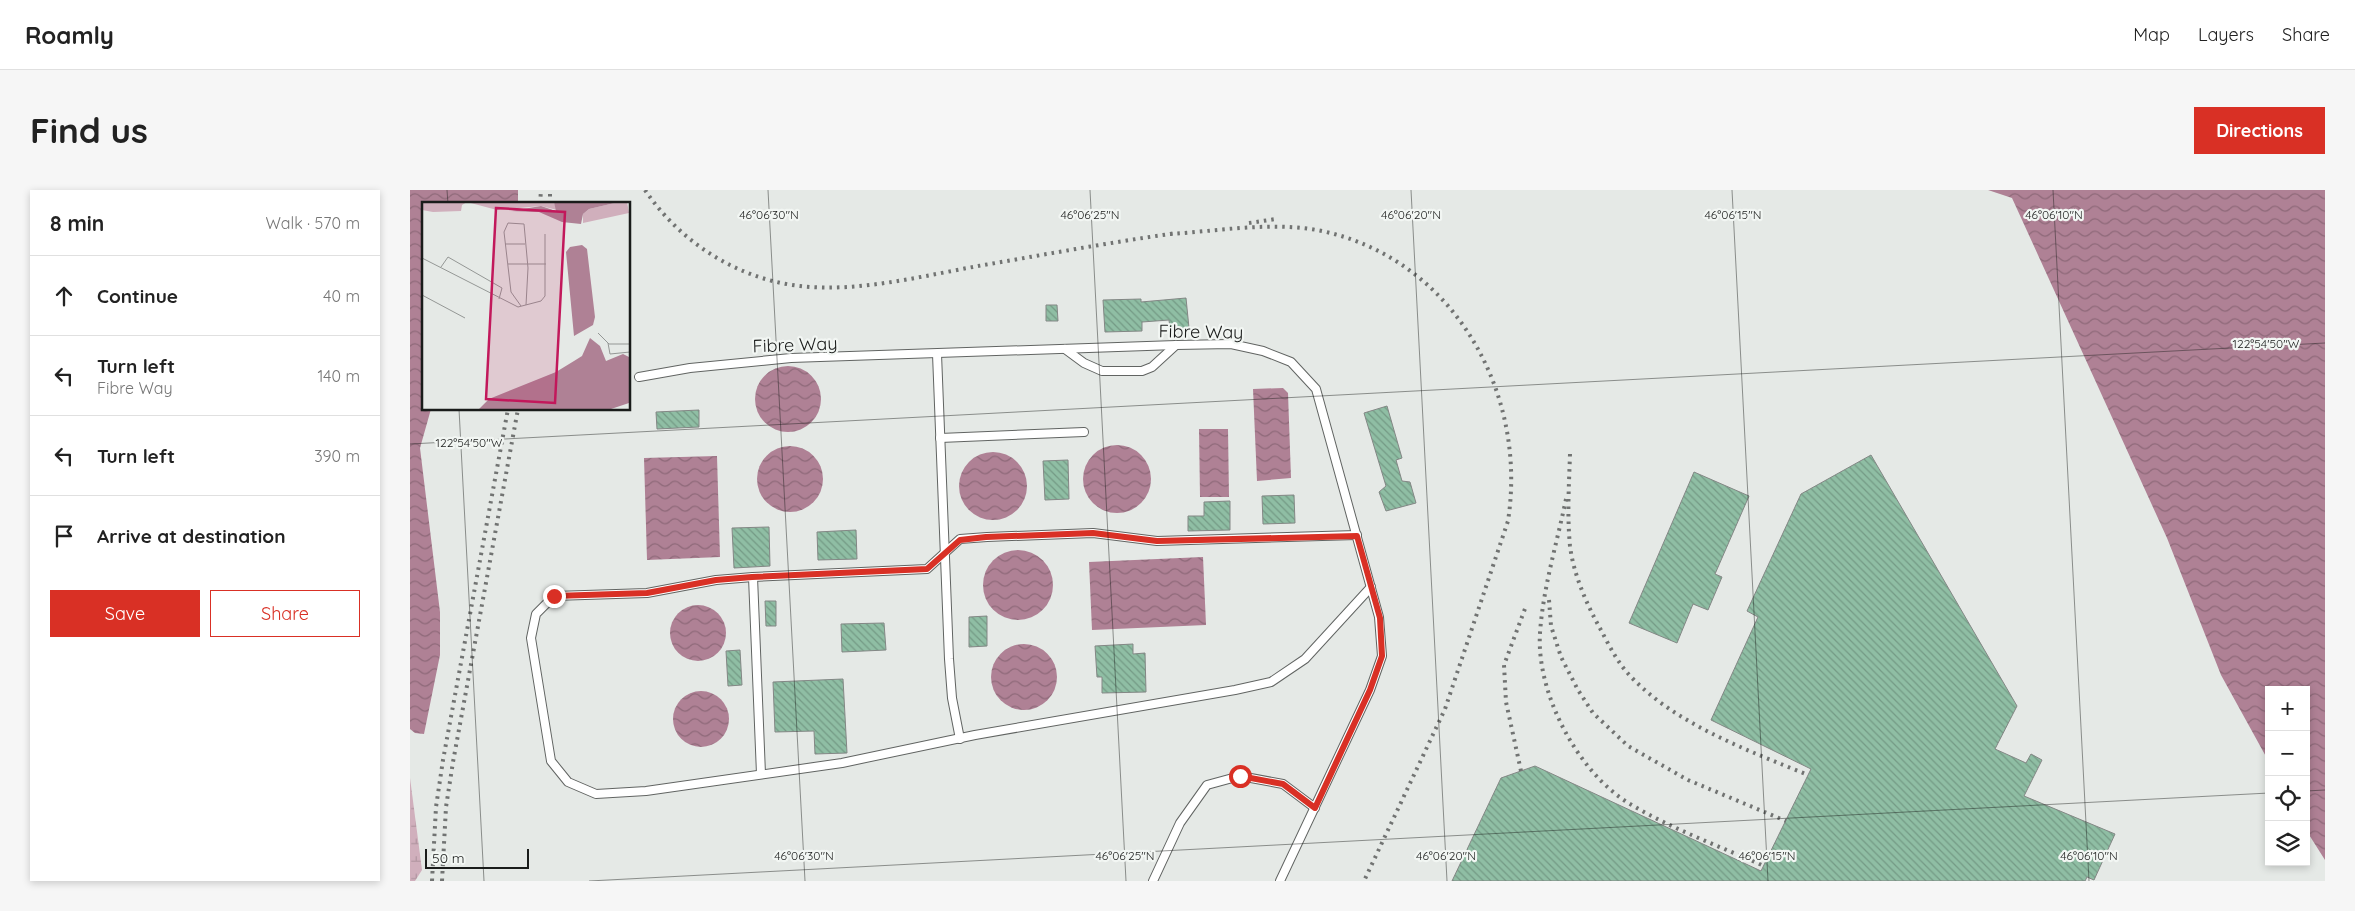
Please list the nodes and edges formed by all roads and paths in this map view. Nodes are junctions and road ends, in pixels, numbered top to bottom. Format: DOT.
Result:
graph roads {
  1 [pos="1176,345"];
  2 [pos="1065,349"];
  3 [pos="937,354"];
  4 [pos="639,377"];
  5 [pos="1084,432"];
  6 [pos="940,438"];
  7 [pos="1357,536"];
  8 [pos="944,554"];
  9 [pos="752,577"];
  10 [pos="1371,587"];
  11 [pos="960,738"];
  12 [pos="761,774"];
  13 [pos="1315,808"];
  14 [pos="1152,881"];
  15 [pos="1280,881"];
  1 -- 2 [label="lane, Fibre Way"];
  1 -- 2 [label="lane"];
  1 -- 7 [label="lane, Fibre Way"];
  2 -- 3 [label="lane, Fibre Way"];
  3 -- 4 [label="lane, Fibre Way"];
  3 -- 6 [label="lane"];
  5 -- 6 [label="lane"];
  6 -- 8 [label="lane"];
  7 -- 8 [label="lane"];
  7 -- 10 [label="lane, Fibre Way"];
  8 -- 9 [label="lane"];
  8 -- 11 [label="lane"];
  9 -- 12 [label="lane"];
  9 -- 12 [label="lane"];
  10 -- 11 [label="lane"];
  10 -- 13 [label="lane, Fibre Way"];
  11 -- 12 [label="lane"];
  13 -- 14 [label="lane"];
  13 -- 15 [label="lane, Fibre Way"];
}
